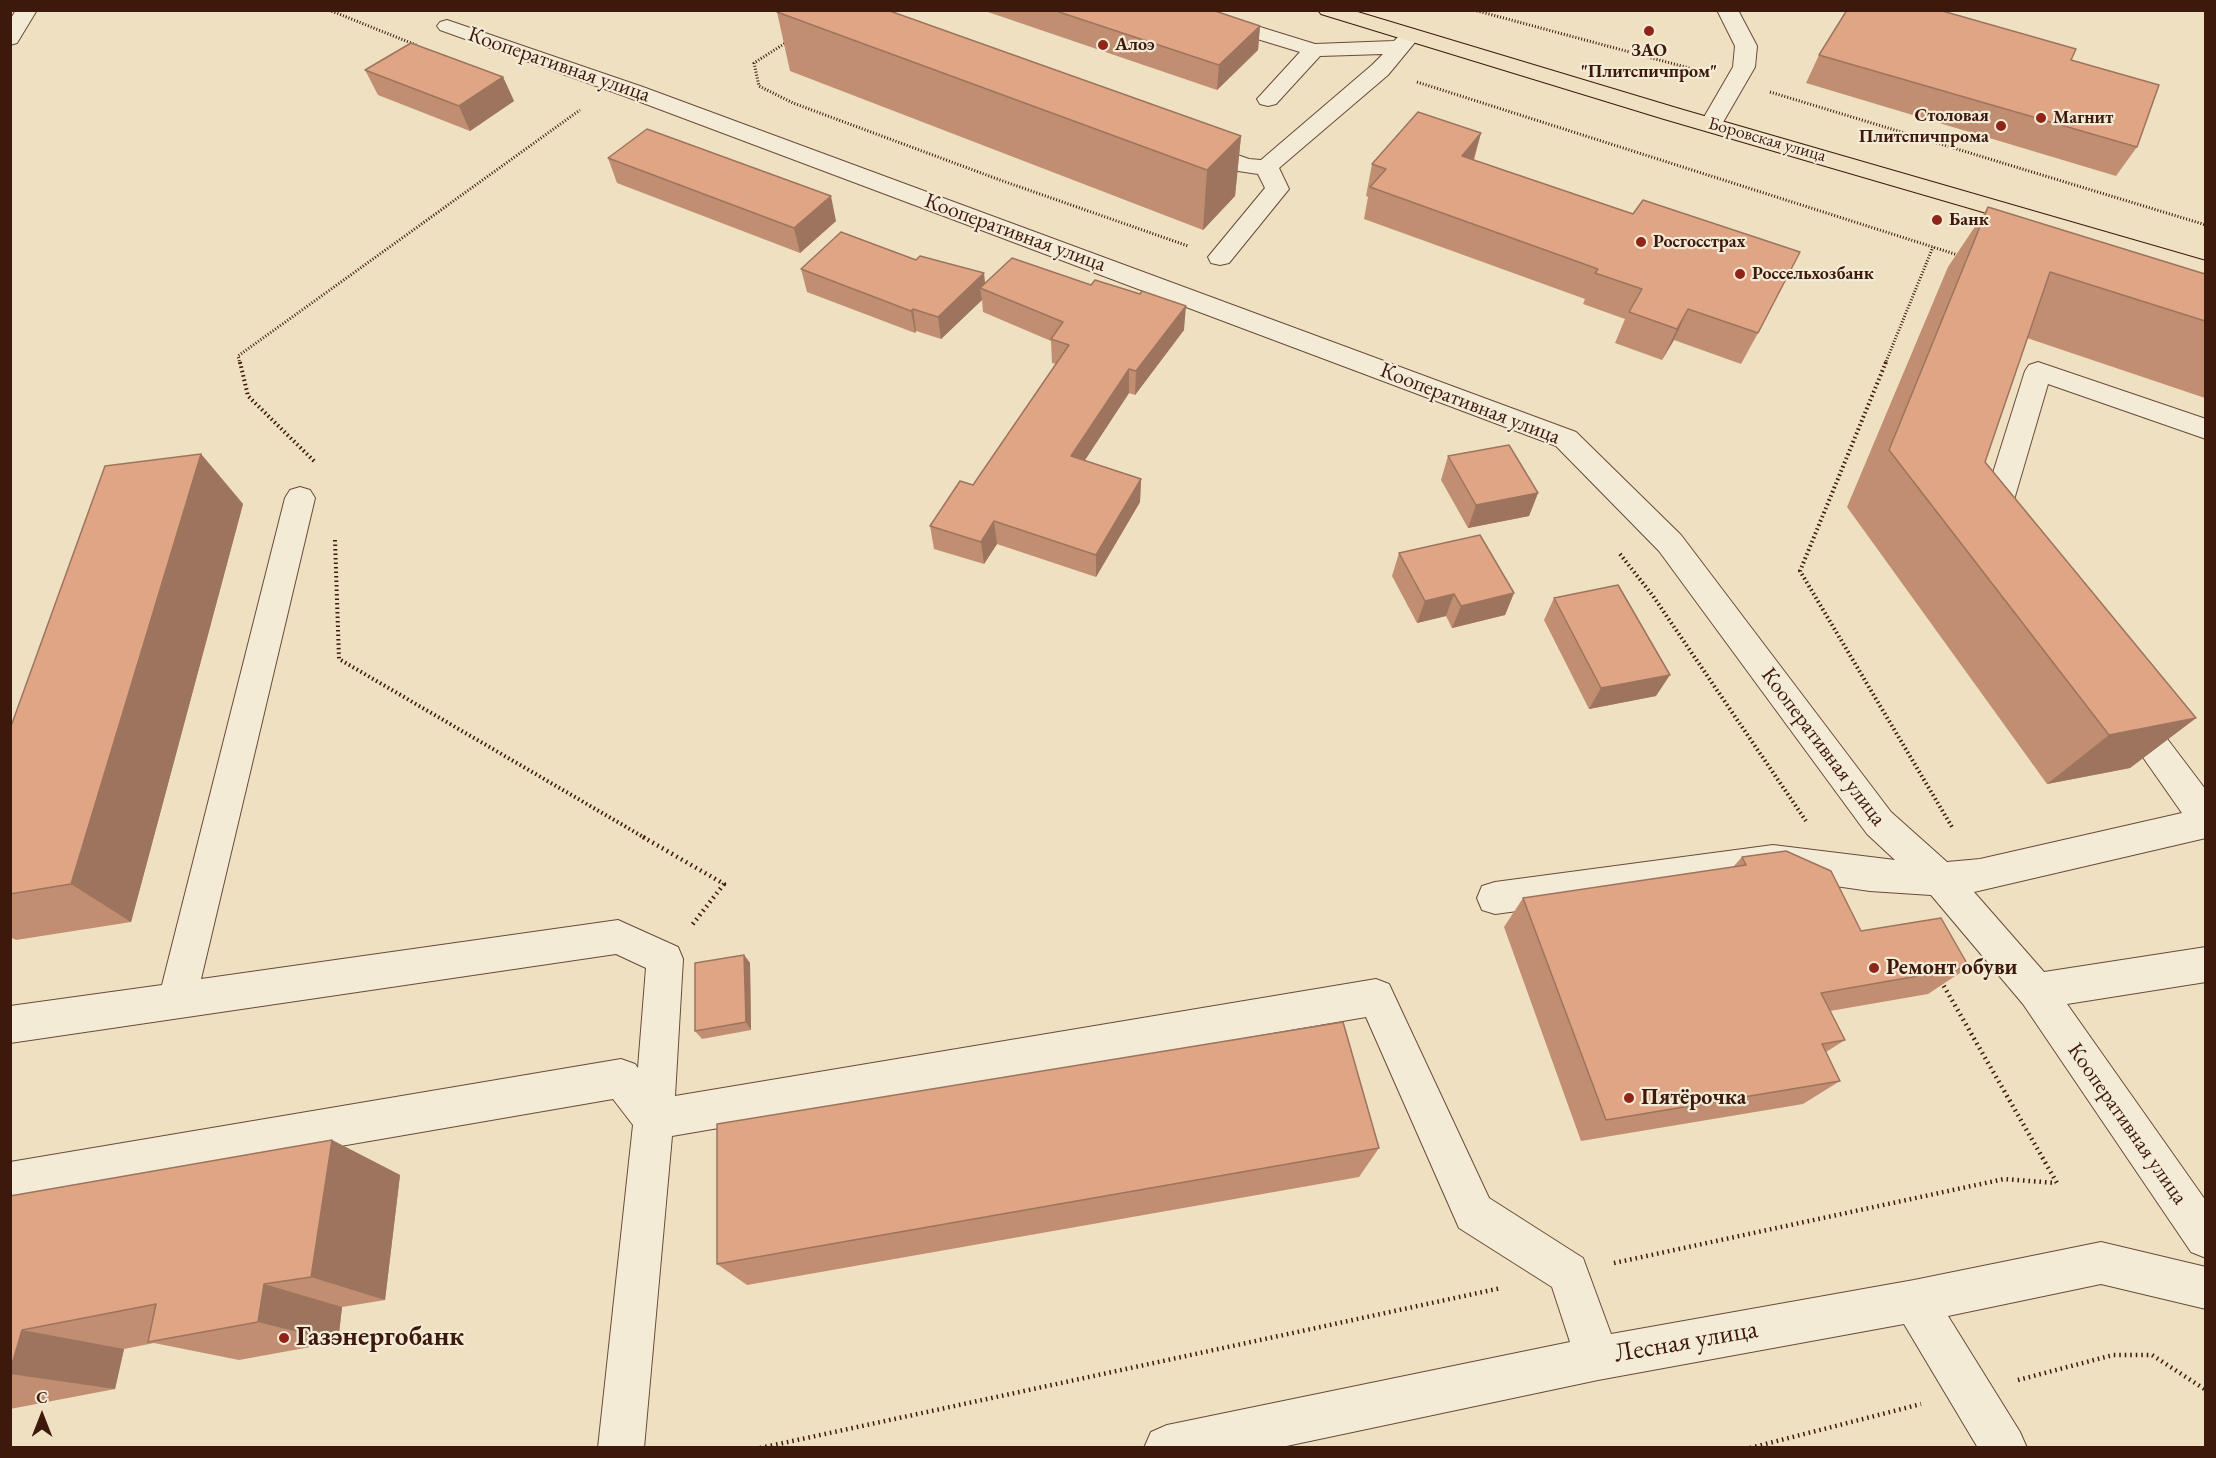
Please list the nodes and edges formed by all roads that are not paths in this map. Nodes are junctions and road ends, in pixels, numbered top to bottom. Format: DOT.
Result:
graph roads {
  1 [pos="27,10"];
  2 [pos="1182,10"];
  3 [pos="1328,10"];
  4 [pos="1727,10"];
  5 [pos="1355,15"];
  6 [pos="447,26"];
  7 [pos="10,39"];
  8 [pos="1406,41"];
  9 [pos="1314,51"];
  10 [pos="1268,99"];
  11 [pos="1711,124"];
  12 [pos="1182,142"];
  13 [pos="1267,167"];
  14 [pos="1220,257"];
  15 [pos="2205,269"];
  16 [pos="2205,429"];
  17 [pos="300,498"];
  18 [pos="2005,546"];
  19 [pos="2109,687"];
  20 [pos="2205,818"];
  21 [pos="2205,823"];
  22 [pos="1940,879"];
  23 [pos="1495,898"];
  24 [pos="2205,964"];
  25 [pos="2036,991"];
  26 [pos="177,1002"];
  27 [pos="10,1025"];
  28 [pos="654,1119"];
  29 [pos="10,1183"];
  30 [pos="2205,1237"];
  31 [pos="2205,1288"];
  32 [pos="1914,1302"];
  33 [pos="1598,1358"];
  34 [pos="621,1448"];
  35 [pos="1167,1448"];
  36 [pos="2004,1448"];
  1 -- 7 [label="street"];
  2 -- 9 [label="street"];
  3 -- 5 [label="main road, Боровская улица"];
  4 -- 11 [label="street"];
  5 -- 8 [label="main road, Боровская улица"];
  6 -- 22 [label="street, Кооперативная улица"];
  8 -- 9 [label="street"];
  8 -- 11 [label="main road, Боровская улица"];
  8 -- 13 [label="street"];
  9 -- 10 [label="street"];
  11 -- 15 [label="main road, Боровская улица"];
  12 -- 13 [label="street"];
  13 -- 14 [label="street"];
  16 -- 18 [label="street"];
  17 -- 26 [label="street"];
  19 -- 20 [label="street"];
  21 -- 22 [label="street"];
  22 -- 23 [label="street"];
  22 -- 25 [label="street, Кооперативная улица"];
  24 -- 25 [label="street"];
  25 -- 30 [label="street, Кооперативная улица"];
  26 -- 27 [label="street"];
  26 -- 28 [label="street"];
  28 -- 29 [label="street"];
  28 -- 33 [label="street"];
  28 -- 34 [label="street"];
  31 -- 32 [label="street, Лесная улица"];
  32 -- 33 [label="street, Лесная улица"];
  32 -- 36 [label="street"];
  33 -- 35 [label="street, Лесная улица"];
}
